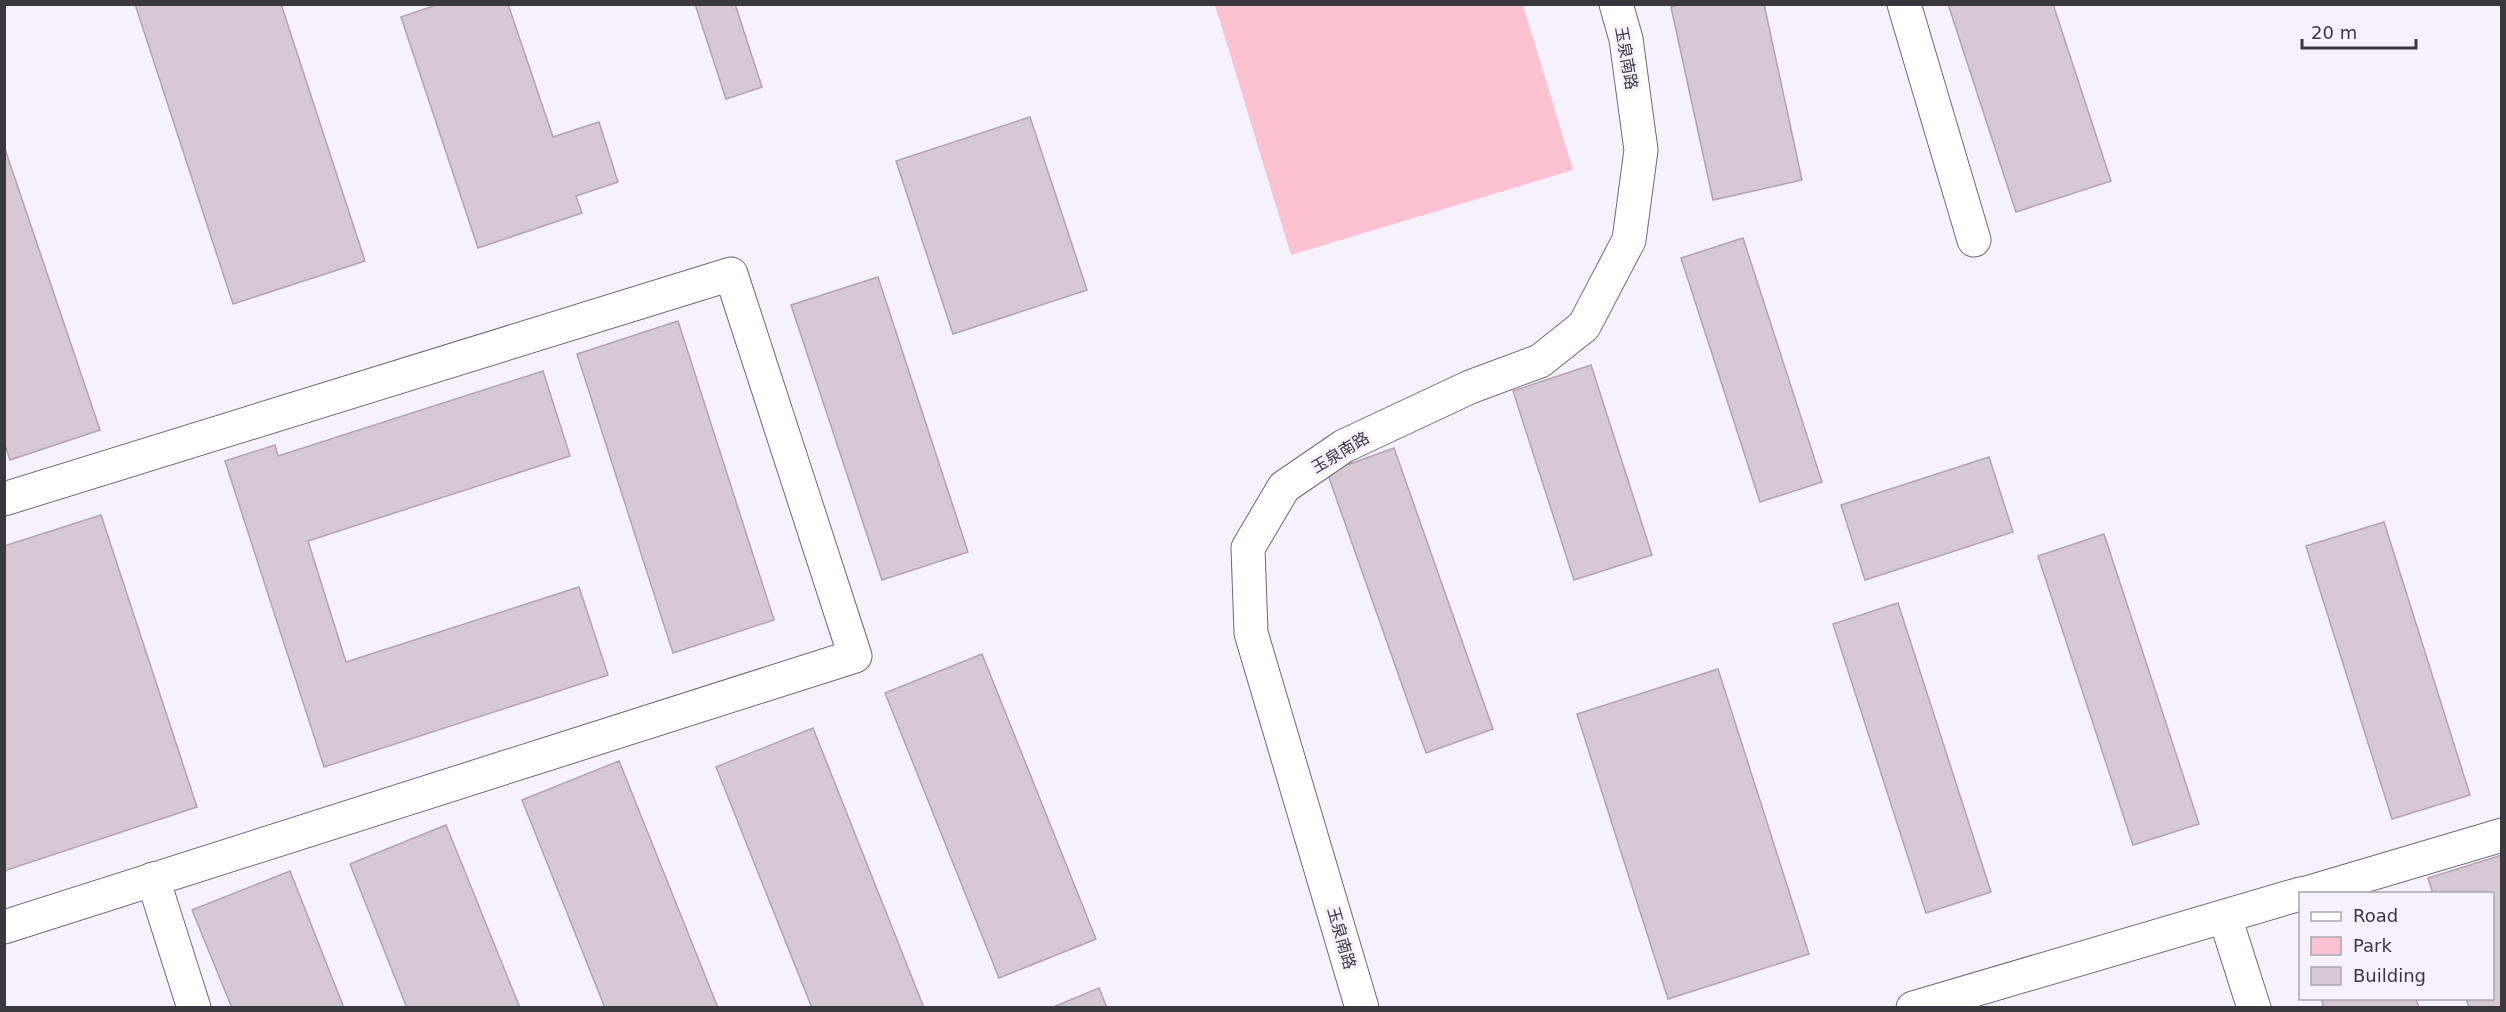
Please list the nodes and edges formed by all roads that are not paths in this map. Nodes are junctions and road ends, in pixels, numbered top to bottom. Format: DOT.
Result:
graph roads {
  1 [pos="1616,4"];
  2 [pos="1904,4"];
  3 [pos="1974,240"];
  4 [pos="4,499"];
  5 [pos="2502,835"];
  6 [pos="153,879"];
  7 [pos="2309,892"];
  8 [pos="2299,895"];
  9 [pos="2225,916"];
  10 [pos="4,927"];
  11 [pos="194,1008"];
  12 [pos="1362,1008"];
  13 [pos="1913,1008"];
  14 [pos="2254,1008"];
  1 -- 12 [label="street, 玉泉南路"];
  2 -- 3 [label="street"];
  4 -- 6 [label="street"];
  5 -- 7 [label="street"];
  6 -- 10 [label="street"];
  6 -- 11 [label="street"];
  8 -- 9 [label="street"];
  9 -- 13 [label="street"];
  9 -- 14 [label="street"];
}
